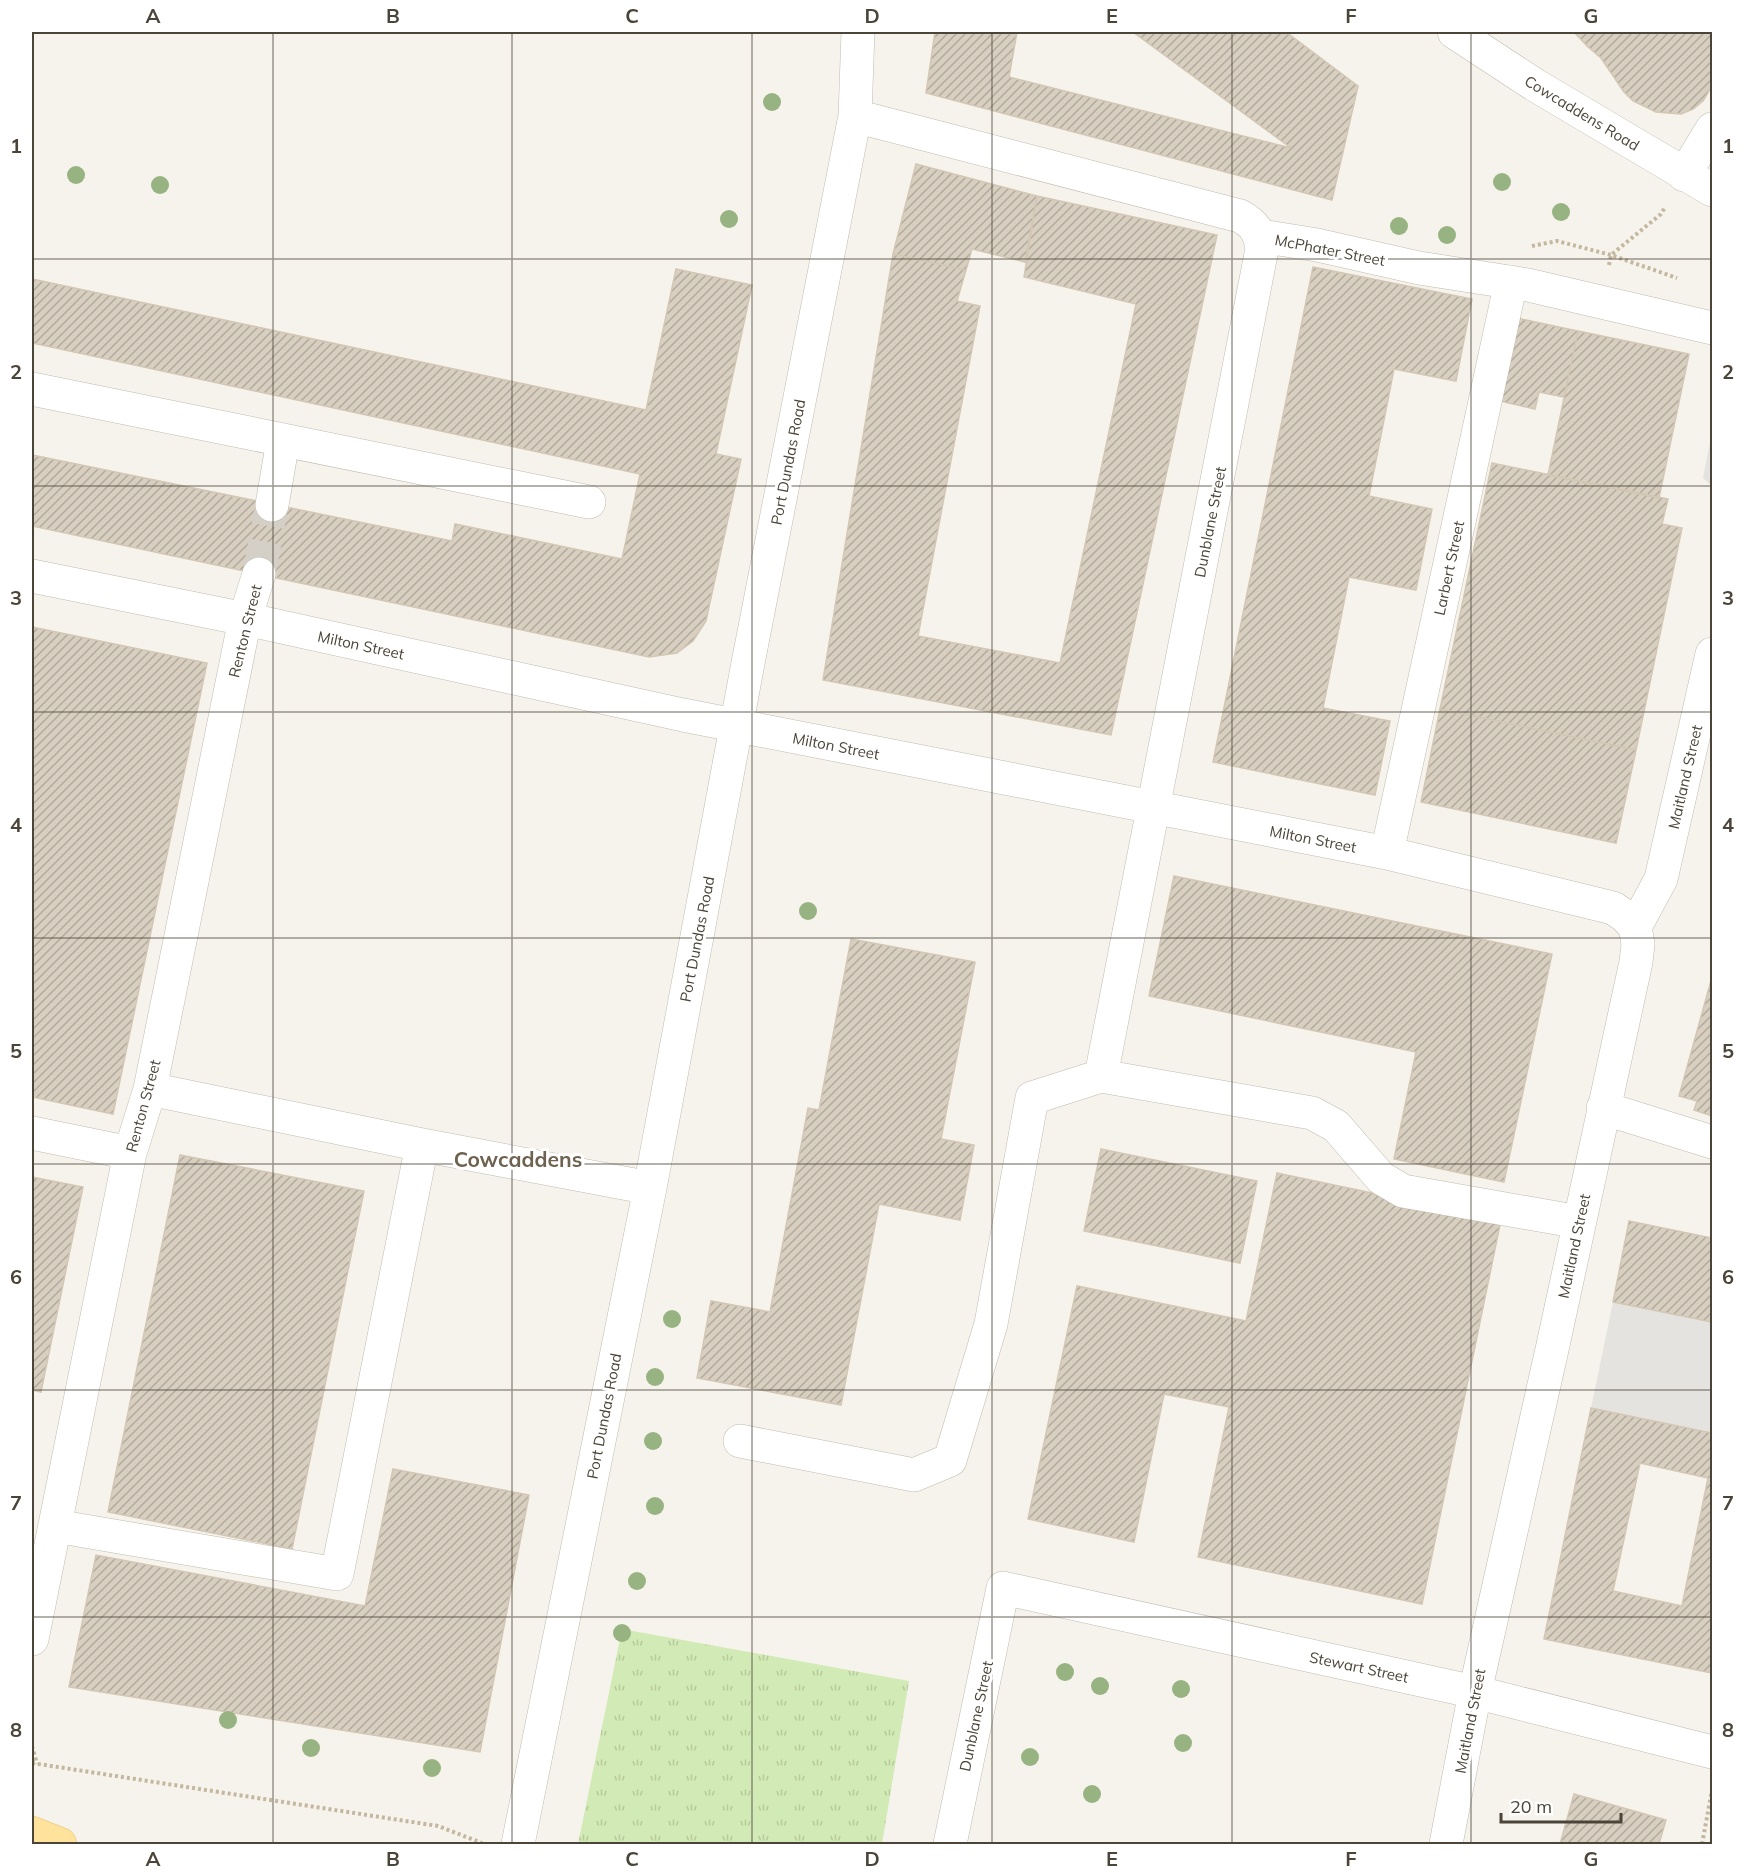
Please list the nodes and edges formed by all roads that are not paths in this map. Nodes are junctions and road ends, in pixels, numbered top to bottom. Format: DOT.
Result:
graph roads {
  1 [pos="858,32"];
  2 [pos="1454,32"];
  3 [pos="855,116"];
  4 [pos="1713,129"];
  5 [pos="1684,175"];
  6 [pos="1713,190"];
  7 [pos="1261,236"];
  8 [pos="1511,282"];
  9 [pos="1713,328"];
  10 [pos="32,389"];
  11 [pos="283,441"];
  12 [pos="589,502"];
  13 [pos="272,505"];
  14 [pos="259,574"];
  15 [pos="32,576"];
  16 [pos="245,619"];
  17 [pos="1713,654"];
  18 [pos="1706,715"];
  19 [pos="737,726"];
  20 [pos="1154,808"];
  21 [pos="1387,853"];
  22 [pos="1635,927"];
  23 [pos="1101,1076"];
  24 [pos="150,1089"];
  25 [pos="1604,1108"];
  26 [pos="32,1132"];
  27 [pos="1713,1142"];
  28 [pos="423,1145"];
  29 [pos="130,1153"];
  30 [pos="650,1188"];
  31 [pos="1579,1222"];
  32 [pos="740,1441"];
  33 [pos="55,1526"];
  34 [pos="1003,1588"];
  35 [pos="32,1639"];
  36 [pos="1475,1692"];
  37 [pos="1713,1752"];
  38 [pos="32,1833"];
  39 [pos="60,1845"];
  40 [pos="518,1845"];
  41 [pos="950,1845"];
  42 [pos="1446,1845"];
  1 -- 3 [label="street, Port Dundas Road"];
  2 -- 5 [label="street, Cowcaddens Road"];
  3 -- 7 [label="street, McPhater Street"];
  3 -- 19 [label="street, Port Dundas Road"];
  4 -- 5 [label="street"];
  5 -- 6 [label="street, Cowcaddens Road"];
  7 -- 8 [label="street, McPhater Street"];
  7 -- 20 [label="street, Dunblane Street"];
  8 -- 9 [label="street, McPhater Street"];
  8 -- 21 [label="street, Larbert Street"];
  10 -- 11 [label="street"];
  11 -- 12 [label="street"];
  11 -- 13 [label="street"];
  14 -- 16 [label="street, Renton Street"];
  15 -- 16 [label="street, Milton Street"];
  16 -- 19 [label="street, Milton Street"];
  16 -- 24 [label="street, Renton Street"];
  17 -- 18 [label="street, Maitland Street"];
  18 -- 22 [label="street, Maitland Street"];
  19 -- 20 [label="street, Milton Street"];
  19 -- 30 [label="street, Port Dundas Road"];
  20 -- 21 [label="street, Milton Street"];
  20 -- 23 [label="street, Dunblane Street"];
  21 -- 22 [label="street, Milton Street"];
  22 -- 25 [label="street, Maitland Street"];
  23 -- 31 [label="street"];
  23 -- 32 [label="street"];
  24 -- 28 [label="street"];
  24 -- 29 [label="street, Renton Street"];
  25 -- 27 [label="street"];
  25 -- 31 [label="street, Maitland Street"];
  26 -- 29 [label="street"];
  28 -- 30 [label="street"];
  28 -- 33 [label="street"];
  29 -- 33 [label="street, Renton Street"];
  30 -- 40 [label="street, Port Dundas Road"];
  31 -- 36 [label="street, Maitland Street"];
  33 -- 35 [label="street, Renton Street"];
  34 -- 36 [label="street, Stewart Street"];
  34 -- 41 [label="street, Dunblane Street"];
  36 -- 37 [label="street, Stewart Street"];
  36 -- 42 [label="street, Maitland Street"];
  38 -- 39 [label="main road"];
}
